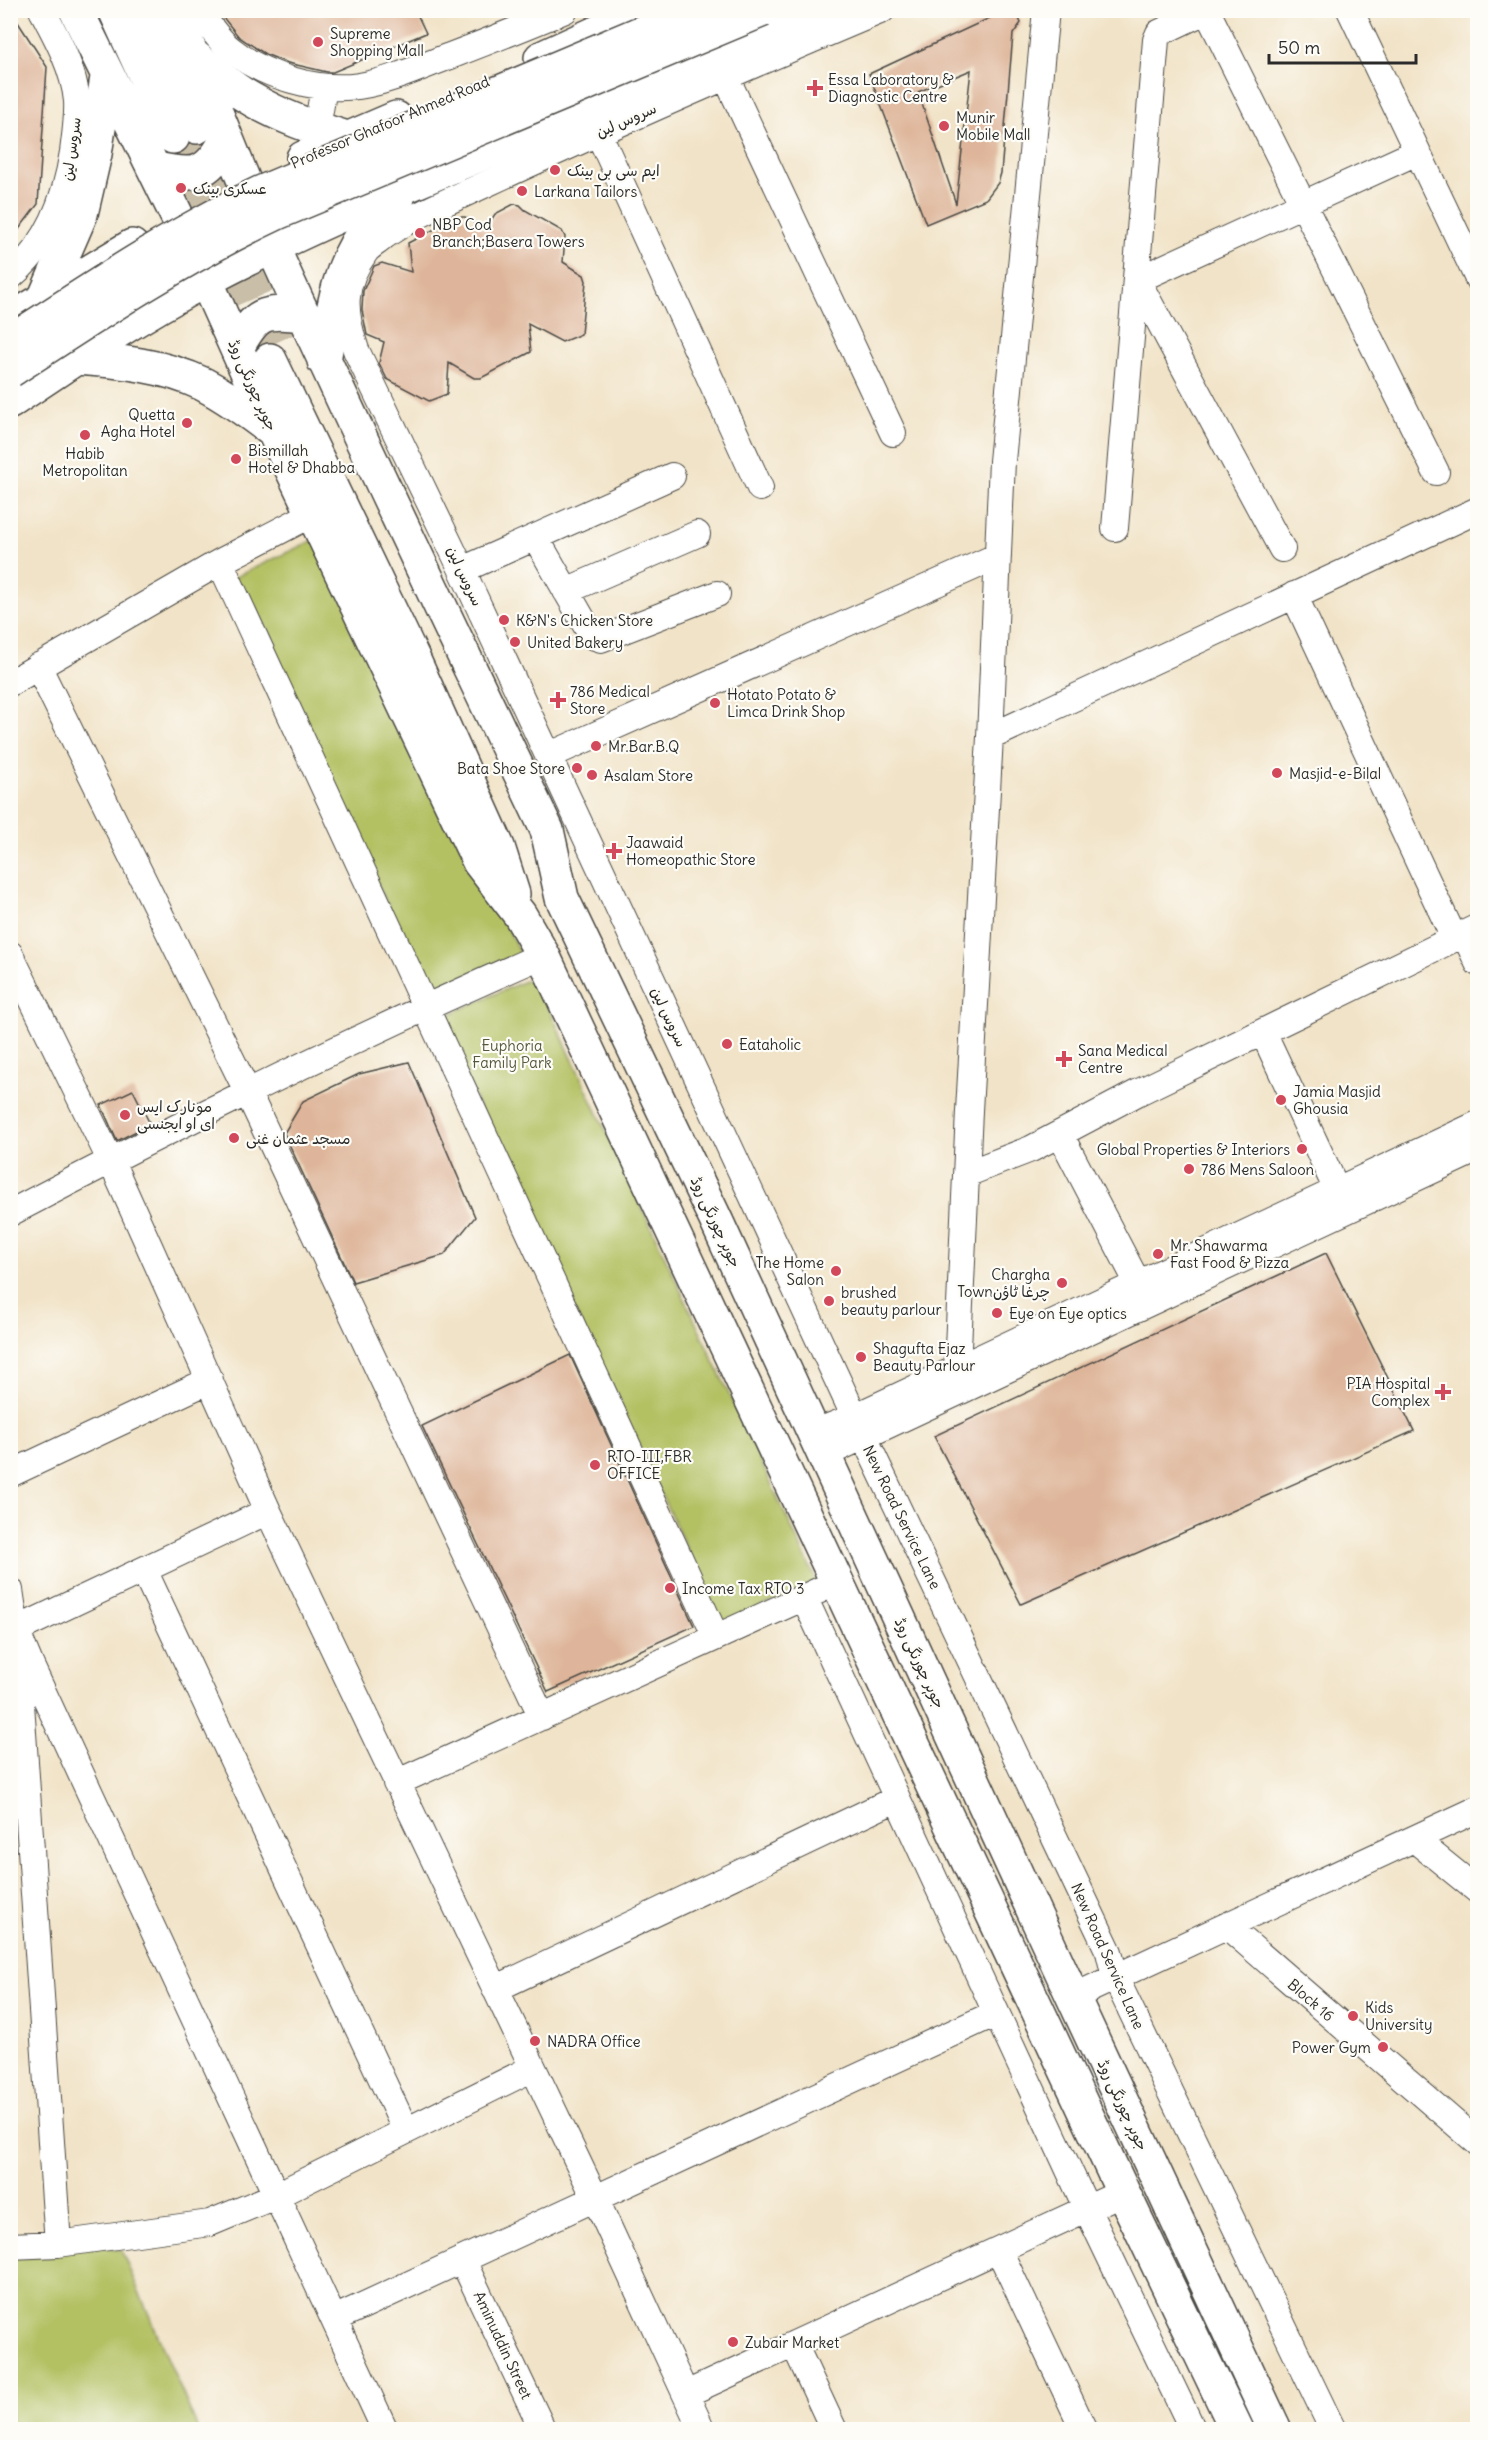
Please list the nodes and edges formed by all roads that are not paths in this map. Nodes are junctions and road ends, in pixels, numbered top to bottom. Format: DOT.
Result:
graph roads {
  1 [pos="42,10"];
  2 [pos="76,10"];
  3 [pos="115,10"];
  4 [pos="145,10"];
  5 [pos="172,10"];
  6 [pos="198,10"];
  7 [pos="565,10"];
  8 [pos="646,10"];
  9 [pos="695,10"];
  10 [pos="763,10"];
  11 [pos="825,10"];
  12 [pos="882,10"];
  13 [pos="1046,10"];
  14 [pos="1350,10"];
  15 [pos="1192,14"];
  16 [pos="198,43"];
  17 [pos="726,77"];
  18 [pos="324,87"];
  19 [pos="96,92"];
  20 [pos="316,128"];
  21 [pos="598,132"];
  22 [pos="347,138"];
  23 [pos="226,139"];
  24 [pos="1417,152"];
  25 [pos="155,169"];
  26 [pos="415,182"];
  27 [pos="244,184"];
  28 [pos="1303,204"];
  29 [pos="178,218"];
  30 [pos="272,247"];
  31 [pos="53,250"];
  32 [pos="10,277"];
  33 [pos="1478,279"];
  34 [pos="206,280"];
  35 [pos="1137,280"];
  36 [pos="45,297"];
  37 [pos="10,320"];
  38 [pos="327,320"];
  39 [pos="10,342"];
  40 [pos="237,348"];
  41 [pos="296,357"];
  42 [pos="76,358"];
  43 [pos="10,371"];
  44 [pos="10,402"];
  45 [pos="274,432"];
  46 [pos="893,434"];
  47 [pos="1436,472"];
  48 [pos="672,476"];
  49 [pos="760,488"];
  50 [pos="1478,510"];
  51 [pos="314,513"];
  52 [pos="1115,528"];
  53 [pos="697,534"];
  54 [pos="536,538"];
  55 [pos="1282,549"];
  56 [pos="998,556"];
  57 [pos="220,562"];
  58 [pos="462,570"];
  59 [pos="566,591"];
  60 [pos="717,594"];
  61 [pos="1294,595"];
  62 [pos="38,666"];
  63 [pos="10,683"];
  64 [pos="990,737"];
  65 [pos="548,756"];
  66 [pos="520,915"];
  67 [pos="1465,932"];
  68 [pos="10,954"];
  69 [pos="543,955"];
  70 [pos="1478,963"];
  71 [pos="425,1006"];
  72 [pos="1263,1032"];
  73 [pos="248,1093"];
  74 [pos="1478,1124"];
  75 [pos="1060,1134"];
  76 [pos="1478,1149"];
  77 [pos="110,1160"];
  78 [pos="966,1174"];
  79 [pos="1337,1190"];
  80 [pos="10,1213"];
  81 [pos="1143,1293"];
  82 [pos="957,1368"];
  83 [pos="210,1380"];
  84 [pos="859,1427"];
  85 [pos="819,1444"];
  86 [pos="10,1474"];
  87 [pos="268,1511"];
  88 [pos="144,1570"];
  89 [pos="837,1583"];
  90 [pos="10,1590"];
  91 [pos="804,1597"];
  92 [pos="13,1630"];
  93 [pos="716,1637"];
  94 [pos="542,1717"];
  95 [pos="396,1783"];
  96 [pos="896,1798"];
  97 [pos="1478,1809"];
  98 [pos="1414,1839"];
  99 [pos="1012,1862"];
  100 [pos="977,1880"];
  101 [pos="1478,1891"];
  102 [pos="1034,1910"];
  103 [pos="998,1926"];
  104 [pos="1227,1926"];
  105 [pos="1115,1977"];
  106 [pos="495,1989"];
  107 [pos="1073,1998"];
  108 [pos="996,2013"];
  109 [pos="533,2068"];
  110 [pos="406,2131"];
  111 [pos="1478,2143"];
  112 [pos="1123,2192"];
  113 [pos="278,2195"];
  114 [pos="596,2200"];
  115 [pos="1087,2209"];
  116 [pos="58,2244"];
  117 [pos="10,2246"];
  118 [pos="999,2250"];
  119 [pos="463,2261"];
  120 [pos="334,2319"];
  121 [pos="794,2344"];
  122 [pos="686,2394"];
  123 [pos="385,2430"];
  124 [pos="543,2430"];
  125 [pos="702,2430"];
  126 [pos="834,2430"];
  127 [pos="1084,2430"];
  128 [pos="1193,2430"];
  129 [pos="1237,2430"];
  130 [pos="1275,2430"];
  131 [pos="1333,2430"];
  1 -- 19 [label="street, سروس لین"];
  2 -- 19 [label="main road, جوہر چورنگی روڈ"];
  3 -- 4 [label="main road"];
  5 -- 16 [label="main road, جوہر چورنگی روڈ"];
  6 -- 16 [label="street"];
  7 -- 18 [label="street"];
  8 -- 22 [label="main road, Professor Ghafoor Ahmed Road"];
  9 -- 39 [label="main road, bridge"];
  10 -- 43 [label="main road, bridge"];
  11 -- 26 [label="main road"];
  12 -- 17 [label="street, سروس لین"];
  13 -- 56 [label="street"];
  14 -- 24 [label="street"];
  15 -- 28 [label="street"];
  15 -- 35 [label="street"];
  16 -- 18 [label="street"];
  16 -- 20 [label="main road"];
  16 -- 23 [label="main road, جوہر چورنگی روڈ"];
  17 -- 21 [label="street, سروس لین"];
  17 -- 46 [label="street"];
  18 -- 20 [label="street"];
  19 -- 25 [label="main road, جوہر چورنگی روڈ"];
  19 -- 31 [label="main road"];
  20 -- 22 [label="main road"];
  21 -- 38 [label="street, سروس لین"];
  21 -- 49 [label="street"];
  22 -- 27 [label="main road, Professor Ghafoor Ahmed Road"];
  23 -- 25 [label="main road"];
  23 -- 27 [label="main road, جوہر چورنگی روڈ"];
  24 -- 28 [label="street"];
  24 -- 33 [label="street"];
  25 -- 29 [label="main road, جوہر چورنگی روڈ"];
  26 -- 30 [label="main road"];
  26 -- 38 [label="main road"];
  27 -- 29 [label="main road, Professor Ghafoor Ahmed Road"];
  27 -- 30 [label="main road, جوہر چورنگی روڈ"];
  28 -- 35 [label="street"];
  28 -- 47 [label="street"];
  29 -- 34 [label="main road, جوہر چورنگی روڈ"];
  29 -- 36 [label="main road, Professor Ghafoor Ahmed Road"];
  30 -- 34 [label="main road"];
  30 -- 38 [label="main road, جوہر چورنگی روڈ"];
  31 -- 32 [label="street"];
  31 -- 36 [label="main road"];
  34 -- 40 [label="main road, جوہر چورنگی روڈ"];
  34 -- 42 [label="main road"];
  35 -- 52 [label="street"];
  35 -- 55 [label="street"];
  36 -- 37 [label="main road, Professor Ghafoor Ahmed Road"];
  38 -- 40 [label="main road"];
  38 -- 41 [label="main road, جوہر چورنگی روڈ"];
  38 -- 58 [label="street, سروس لین"];
  40 -- 45 [label="main road, جوہر چورنگی روڈ"];
  41 -- 66 [label="main road, جوہر چورنگی روڈ"];
  41 -- 85 [label="main road, جوہر چورنگی روڈ"];
  42 -- 44 [label="main road"];
  42 -- 45 [label="main road"];
  45 -- 51 [label="main road, جوہر چورنگی روڈ"];
  48 -- 54 [label="street"];
  50 -- 61 [label="street"];
  51 -- 57 [label="street"];
  51 -- 66 [label="main road, جوہر چورنگی روڈ"];
  53 -- 59 [label="street"];
  54 -- 58 [label="street"];
  54 -- 59 [label="street"];
  56 -- 64 [label="street"];
  56 -- 65 [label="street"];
  57 -- 62 [label="street"];
  57 -- 71 [label="street"];
  58 -- 65 [label="street, سروس لین"];
  59 -- 60 [label="street"];
  61 -- 64 [label="street"];
  61 -- 67 [label="street"];
  62 -- 63 [label="street"];
  62 -- 73 [label="street"];
  64 -- 78 [label="street"];
  65 -- 84 [label="street, سروس لین"];
  66 -- 69 [label="main road, جوہر چورنگی روڈ"];
  67 -- 70 [label="street"];
  67 -- 72 [label="street"];
  68 -- 77 [label="street"];
  69 -- 71 [label="street"];
  69 -- 89 [label="main road, جوہر چورنگی روڈ"];
  71 -- 73 [label="street"];
  71 -- 93 [label="street"];
  72 -- 75 [label="street"];
  72 -- 79 [label="street"];
  73 -- 77 [label="street"];
  73 -- 94 [label="street"];
  74 -- 79 [label="street"];
  75 -- 78 [label="street"];
  75 -- 81 [label="street"];
  76 -- 81 [label="street"];
  77 -- 80 [label="street"];
  77 -- 83 [label="street"];
  78 -- 82 [label="street"];
  79 -- 81 [label="street"];
  81 -- 82 [label="street"];
  81 -- 84 [label="street"];
  82 -- 84 [label="street"];
  83 -- 86 [label="street"];
  83 -- 87 [label="street"];
  84 -- 85 [label="street"];
  84 -- 105 [label="street, New Road Service Lane"];
  85 -- 99 [label="main road, جوہر چورنگی روڈ"];
  87 -- 88 [label="street"];
  87 -- 95 [label="street"];
  88 -- 92 [label="street"];
  88 -- 110 [label="street"];
  89 -- 91 [label="street"];
  89 -- 100 [label="main road, جوہر چورنگی روڈ"];
  90 -- 92 [label="street"];
  91 -- 93 [label="street"];
  91 -- 96 [label="street"];
  92 -- 113 [label="street"];
  92 -- 116 [label="street"];
  93 -- 94 [label="street"];
  94 -- 95 [label="street"];
  95 -- 106 [label="street"];
  96 -- 106 [label="street"];
  96 -- 108 [label="street"];
  97 -- 98 [label="street"];
  98 -- 101 [label="street"];
  98 -- 104 [label="street"];
  99 -- 100 [label="main road"];
  99 -- 102 [label="main road, جوہر چورنگی روڈ"];
  100 -- 103 [label="main road, جوہر چورنگی روڈ"];
  102 -- 103 [label="main road"];
  102 -- 107 [label="main road, جوہر چورنگی روڈ"];
  103 -- 112 [label="main road, جوہر چورنگی روڈ"];
  104 -- 105 [label="street"];
  104 -- 111 [label="street, Block 16"];
  105 -- 107 [label="street"];
  105 -- 131 [label="street, New Road Service Lane"];
  106 -- 109 [label="street"];
  107 -- 130 [label="main road, جوہر چورنگی روڈ"];
  108 -- 114 [label="street"];
  108 -- 115 [label="street"];
  109 -- 110 [label="street"];
  109 -- 114 [label="street"];
  110 -- 113 [label="street"];
  112 -- 115 [label="street"];
  112 -- 129 [label="main road, جوہر چورنگی روڈ"];
  113 -- 116 [label="street"];
  113 -- 120 [label="street"];
  114 -- 119 [label="street"];
  114 -- 122 [label="street"];
  115 -- 118 [label="street"];
  115 -- 128 [label="street"];
  116 -- 117 [label="street"];
  118 -- 121 [label="street"];
  118 -- 127 [label="street"];
  119 -- 120 [label="street"];
  119 -- 124 [label="street, Aminuddin Street"];
  120 -- 123 [label="street"];
  121 -- 122 [label="street"];
  121 -- 126 [label="street"];
  122 -- 125 [label="street"];
}
